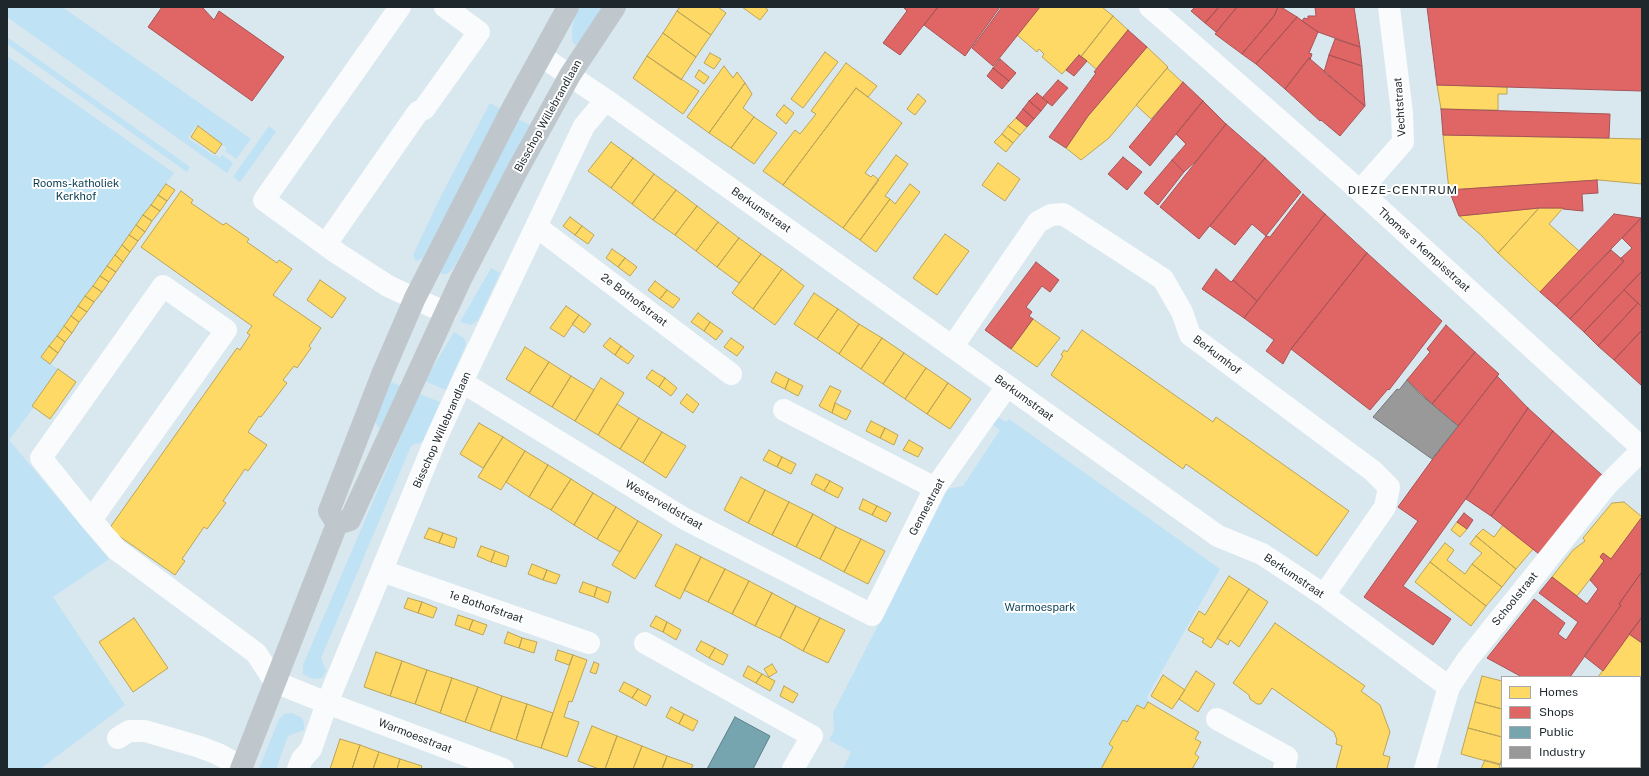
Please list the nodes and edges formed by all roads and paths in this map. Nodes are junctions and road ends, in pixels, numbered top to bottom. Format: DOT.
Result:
graph roads {
  1 [pos="400,7"];
  2 [pos="445,7"];
  3 [pos="568,7"];
  4 [pos="616,7"];
  5 [pos="1150,7"];
  6 [pos="1389,7"];
  7 [pos="541,56"];
  8 [pos="570,75"];
  9 [pos="606,100"];
  10 [pos="1360,191"];
  11 [pos="537,227"];
  12 [pos="326,244"];
  13 [pos="415,298"];
  14 [pos="446,313"];
  15 [pos="953,346"];
  16 [pos="731,374"];
  17 [pos="462,382"];
  18 [pos="1007,386"];
  19 [pos="784,410"];
  20 [pos="1642,449"];
  21 [pos="935,488"];
  22 [pos="92,520"];
  23 [pos="337,524"];
  24 [pos="382,571"];
  25 [pos="1324,595"];
  26 [pos="872,615"];
  27 [pos="590,643"];
  28 [pos="646,643"];
  29 [pos="275,682"];
  30 [pos="1449,686"];
  31 [pos="326,703"];
  32 [pos="1217,719"];
  33 [pos="118,738"];
  34 [pos="242,768"];
  35 [pos="298,769"];
  36 [pos="503,769"];
  37 [pos="793,769"];
  38 [pos="1284,769"];
  39 [pos="1425,769"];
  1 -- 12 [label="street"];
  2 -- 12 [label="street"];
  3 -- 7 [label="main road"];
  4 -- 8 [label="main road, Bisschop Willebrandlaan"];
  5 -- 10 [label="street, Thomas a Kempisstraat"];
  6 -- 10 [label="street, Vechtstraat"];
  7 -- 8 [label="street, Berkumstraat"];
  7 -- 13 [label="main road"];
  8 -- 9 [label="street, Berkumstraat"];
  8 -- 14 [label="main road, Bisschop Willebrandlaan"];
  9 -- 11 [label="street, Bisschop Willebrandlaan"];
  9 -- 15 [label="street, Berkumstraat"];
  10 -- 20 [label="street, Thomas a Kempisstraat"];
  11 -- 16 [label="street, 2e Bothofstraat"];
  11 -- 17 [label="street, Bisschop Willebrandlaan"];
  12 -- 13 [label="street"];
  13 -- 14 [label="street"];
  13 -- 23 [label="main road"];
  14 -- 23 [label="main road, Bisschop Willebrandlaan"];
  15 -- 18 [label="street, Berkumstraat"];
  15 -- 25 [label="street, Berkumhof"];
  17 -- 24 [label="street, Bisschop Willebrandlaan"];
  17 -- 26 [label="street, Westerveldstraat"];
  18 -- 21 [label="street, Gennestraat"];
  18 -- 25 [label="street, Berkumstraat"];
  19 -- 21 [label="street"];
  20 -- 30 [label="street, Schoolstraat"];
  21 -- 26 [label="street, Gennestraat"];
  22 -- 22 [label="street"];
  22 -- 29 [label="street"];
  23 -- 29 [label="main road"];
  24 -- 27 [label="street, 1e Bothofstraat"];
  24 -- 31 [label="street, Bisschop Willebrandlaan"];
  25 -- 30 [label="street, Berkumstraat"];
  28 -- 37 [label="street"];
  29 -- 31 [label="street, Warmoesstraat"];
  29 -- 34 [label="main road"];
  30 -- 39 [label="street, Schoolstraat"];
  31 -- 35 [label="street, Bisschop Willebrandlaan"];
  31 -- 36 [label="street, Warmoesstraat"];
  32 -- 38 [label="street"];
  33 -- 34 [label="street"];
}
